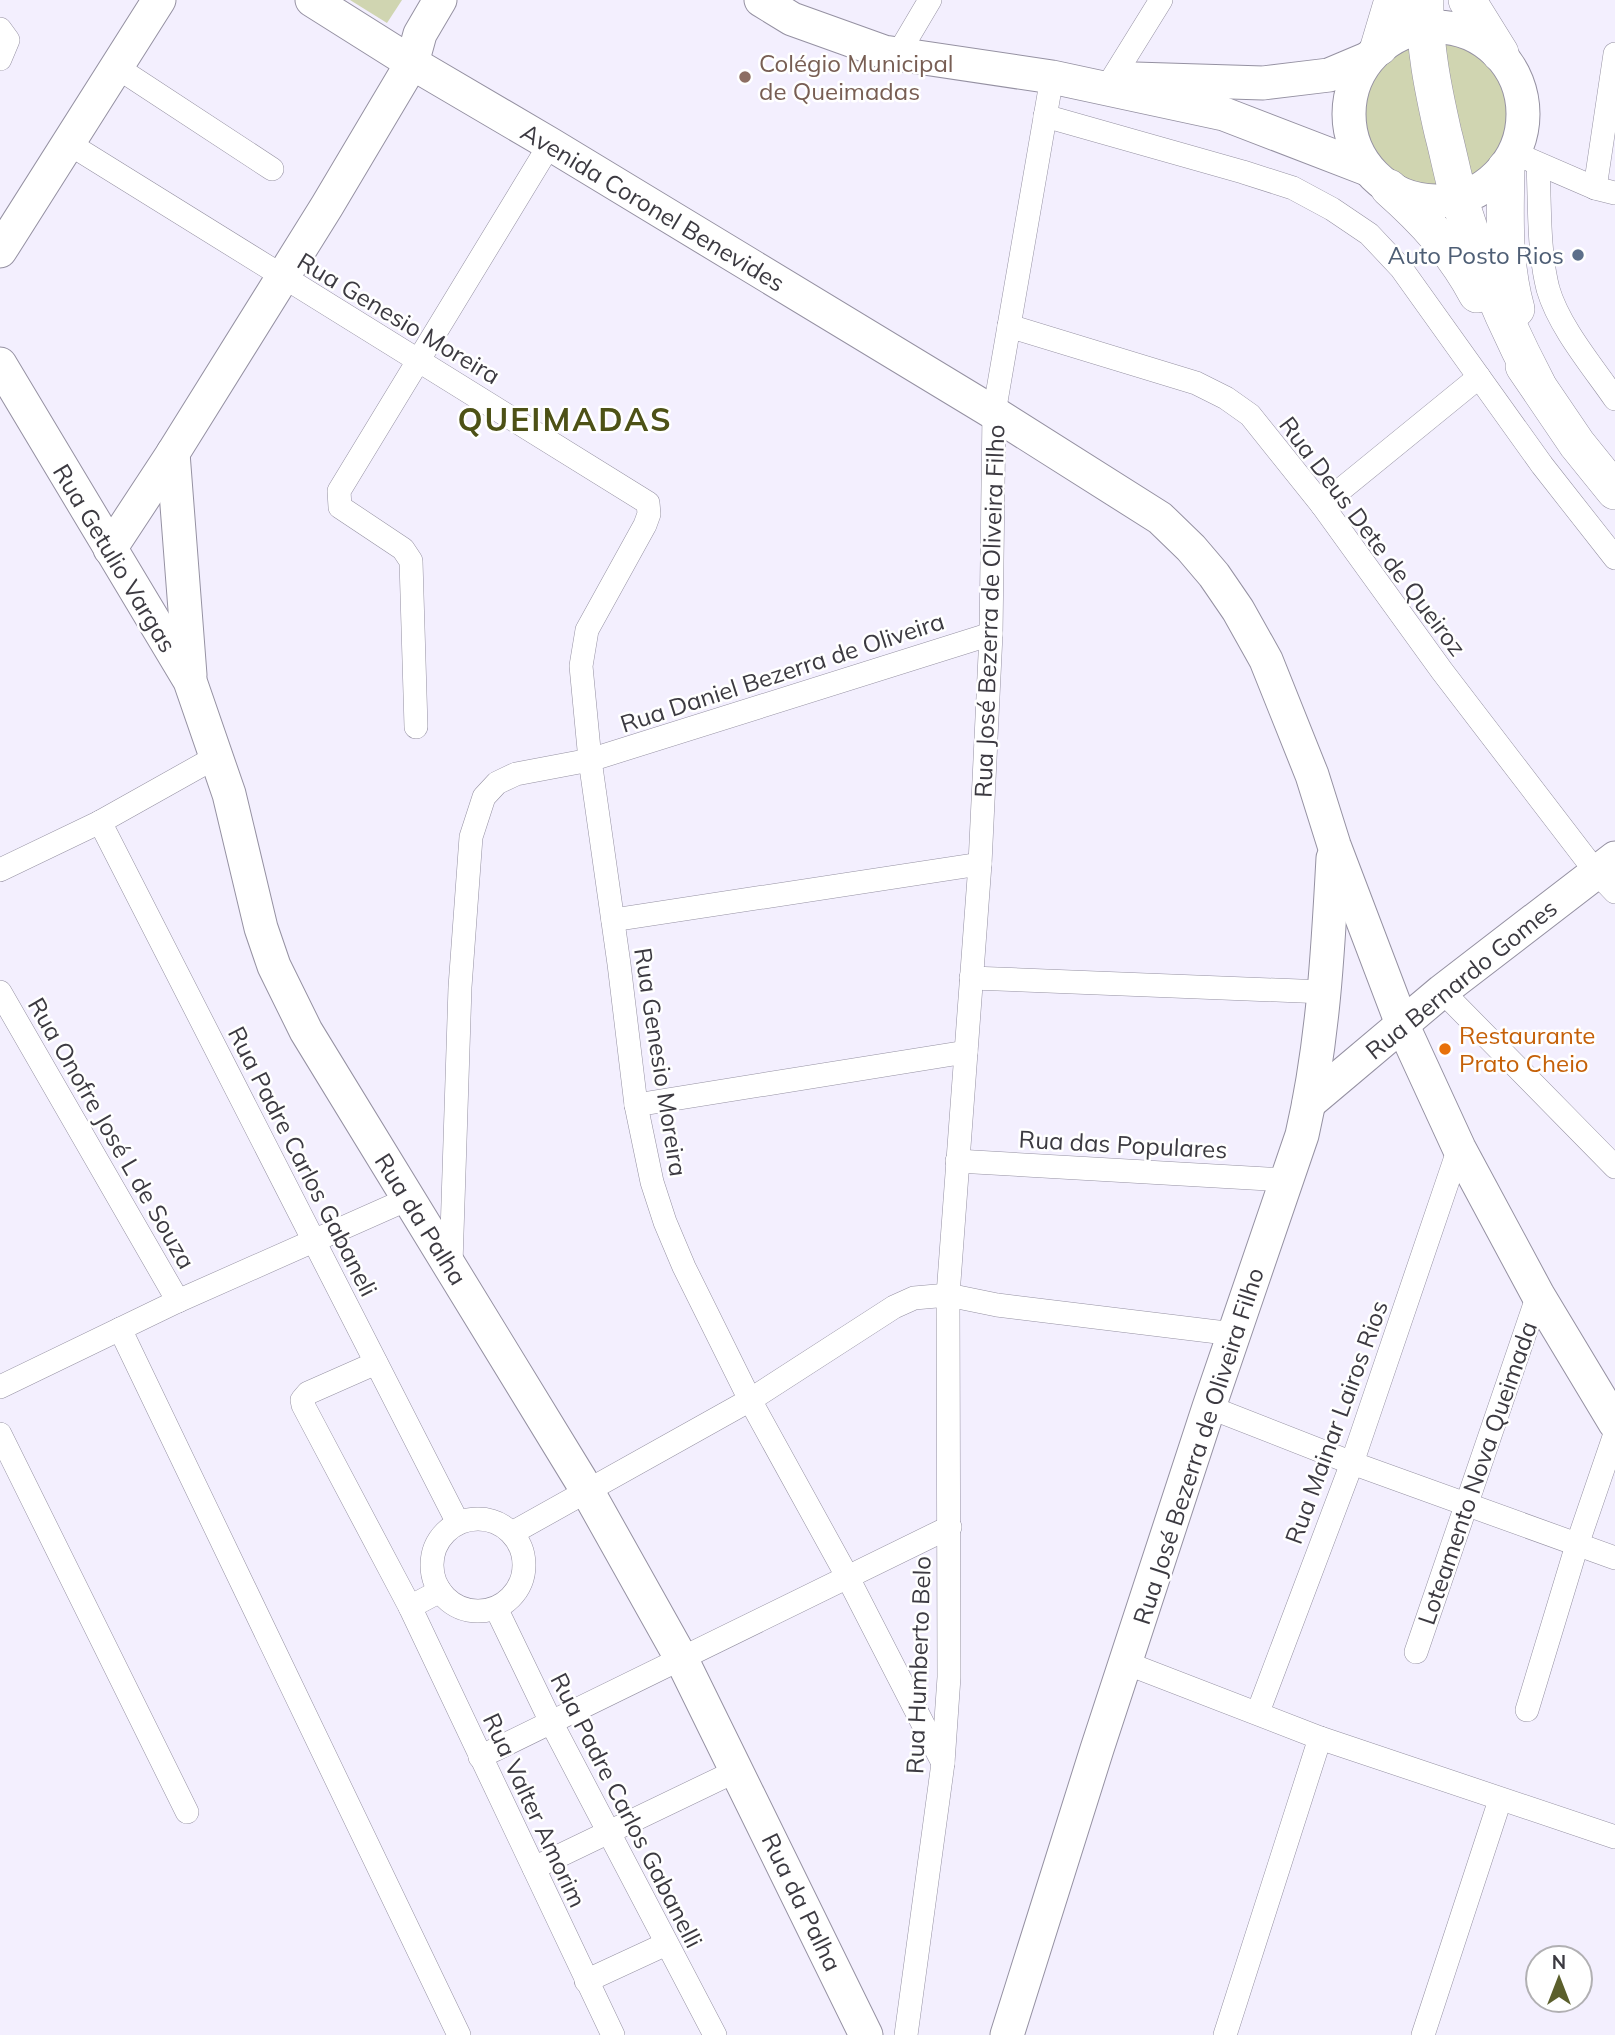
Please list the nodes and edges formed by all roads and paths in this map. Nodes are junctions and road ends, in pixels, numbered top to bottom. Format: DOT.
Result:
graph roads {
  1 [pos="159,0"];
  2 [pos="312,0"];
  3 [pos="440,0"];
  4 [pos="930,0"];
  5 [pos="1161,0"];
  6 [pos="1393,0"];
  7 [pos="1467,0"];
  8 [pos="765,1"];
  9 [pos="1425,13"];
  10 [pos="0,29"];
  11 [pos="409,50"];
  12 [pos="1373,53"];
  13 [pos="1500,53"];
  14 [pos="898,54"];
  15 [pos="1615,54"];
  16 [pos="0,59"];
  17 [pos="118,68"];
  18 [pos="1052,77"];
  19 [pos="1112,79"];
  20 [pos="1045,116"];
  21 [pos="68,143"];
  22 [pos="550,144"];
  23 [pos="1520,162"];
  24 [pos="272,169"];
  25 [pos="1378,178"];
  26 [pos="1605,191"];
  27 [pos="1459,199"];
  28 [pos="0,251"];
  29 [pos="274,272"];
  30 [pos="1009,326"];
  31 [pos="419,360"];
  32 [pos="0,365"];
  33 [pos="1479,377"];
  34 [pos="1537,384"];
  35 [pos="1615,399"];
  36 [pos="995,413"];
  37 [pos="173,453"];
  38 [pos="1615,491"];
  39 [pos="1322,505"];
  40 [pos="103,538"];
  41 [pos="1615,558"];
  42 [pos="991,634"];
  43 [pos="190,681"];
  44 [pos="416,727"];
  45 [pos="216,757"];
  46 [pos="590,760"];
  47 [pos="100,822"];
  48 [pos="1334,845"];
  49 [pos="980,864"];
  50 [pos="0,870"];
  51 [pos="1609,874"];
  52 [pos="613,920"];
  53 [pos="971,978"];
  54 [pos="1441,991"];
  55 [pos="0,992"];
  56 [pos="1325,992"];
  57 [pos="1402,1024"];
  58 [pos="966,1052"];
  59 [pos="1309,1102"];
  60 [pos="636,1105"];
  61 [pos="1458,1148"];
  62 [pos="957,1161"];
  63 [pos="1615,1167"];
  64 [pos="1286,1180"];
  65 [pos="408,1199"];
  66 [pos="315,1241"];
  67 [pos="451,1264"];
  68 [pos="1538,1295"];
  69 [pos="948,1296"];
  70 [pos="178,1301"];
  71 [pos="120,1329"];
  72 [pos="1234,1334"];
  73 [pos="376,1363"];
  74 [pos="0,1387"];
  75 [pos="750,1400"];
  76 [pos="1209,1407"];
  77 [pos="1615,1423"];
  78 [pos="0,1434"];
  79 [pos="1615,1434"];
  80 [pos="1352,1463"];
  81 [pos="589,1492"];
  82 [pos="1466,1504"];
  83 [pos="458,1523"];
  84 [pos="950,1527"];
  85 [pos="512,1533"];
  86 [pos="1577,1545"];
  87 [pos="1615,1558"];
  88 [pos="847,1576"];
  89 [pos="440,1591"];
  90 [pos="410,1607"];
  91 [pos="496,1608"];
  92 [pos="1416,1652"];
  93 [pos="681,1657"];
  94 [pos="1126,1663"];
  95 [pos="1527,1710"];
  96 [pos="1258,1712"];
  97 [pos="551,1722"];
  98 [pos="1320,1738"];
  99 [pos="480,1757"];
  100 [pos="943,1763"];
  101 [pos="738,1770"];
  102 [pos="1500,1800"];
  103 [pos="187,1812"];
  104 [pos="608,1831"];
  105 [pos="1615,1837"];
  106 [pos="534,1868"];
  107 [pos="666,1944"];
  108 [pos="586,1981"];
  109 [pos="459,2035"];
  110 [pos="613,2035"];
  111 [pos="715,2035"];
  112 [pos="866,2035"];
  113 [pos="906,2035"];
  114 [pos="1007,2035"];
  115 [pos="1225,2035"];
  116 [pos="1423,2035"];
  1 -- 17 [label="main road"];
  2 -- 11 [label="main road, Avenida Coronel Benevides"];
  3 -- 11 [label="main road"];
  4 -- 14 [label="street"];
  5 -- 19 [label="street"];
  6 -- 12 [label="main road"];
  7 -- 13 [label="main road"];
  8 -- 14 [label="main road"];
  9 -- 12 [label="main road"];
  9 -- 13 [label="main road"];
  9 -- 27 [label="main road"];
  10 -- 16 [label="street"];
  11 -- 22 [label="main road, Avenida Coronel Benevides"];
  11 -- 29 [label="main road"];
  12 -- 19 [label="main road"];
  12 -- 25 [label="main road"];
  13 -- 23 [label="main road"];
  14 -- 18 [label="main road"];
  15 -- 26 [label="street"];
  17 -- 21 [label="main road"];
  17 -- 24 [label="street"];
  18 -- 19 [label="main road"];
  18 -- 20 [label="street"];
  18 -- 25 [label="main road"];
  20 -- 30 [label="street"];
  20 -- 33 [label="street"];
  21 -- 28 [label="main road"];
  21 -- 29 [label="street, Rua Genesio Moreira"];
  22 -- 31 [label="street"];
  22 -- 36 [label="main road, Avenida Coronel Benevides"];
  23 -- 26 [label="street"];
  23 -- 27 [label="main road"];
  23 -- 34 [label="main road"];
  23 -- 35 [label="street"];
  25 -- 27 [label="main road"];
  25 -- 34 [label="main road"];
  27 -- 34 [label="main road"];
  29 -- 31 [label="street, Rua Genesio Moreira"];
  29 -- 37 [label="main road"];
  29 -- 40 [label="main road"];
  30 -- 36 [label="street"];
  30 -- 39 [label="street, Rua Deus Dete de Queiroz"];
  31 -- 44 [label="street"];
  31 -- 46 [label="street, Rua Genesio Moreira"];
  32 -- 40 [label="main road, Rua Getulio Vargas"];
  33 -- 39 [label="street"];
  33 -- 41 [label="street"];
  34 -- 38 [label="main road"];
  36 -- 42 [label="street, Rua José Bezerra de Oliveira Filho"];
  36 -- 48 [label="main road, Rua José Bezerra de Oliveira Filho"];
  37 -- 40 [label="main road"];
  37 -- 43 [label="main road"];
  39 -- 51 [label="street, Rua Deus Dete de Queiroz"];
  40 -- 43 [label="main road, Rua Getulio Vargas"];
  42 -- 46 [label="street, Rua Daniel Bezerra de Oliveira"];
  42 -- 49 [label="street, Rua José Bezerra de Oliveira Filho"];
  43 -- 45 [label="main road, Rua Getulio Vargas"];
  45 -- 47 [label="street"];
  45 -- 65 [label="main road, Rua da Palha"];
  46 -- 52 [label="street, Rua Genesio Moreira"];
  46 -- 67 [label="street"];
  47 -- 50 [label="street"];
  47 -- 66 [label="street, Rua Padre Carlos Gabaneli"];
  48 -- 56 [label="main road, Rua José Bezerra de Oliveira Filho"];
  48 -- 57 [label="main road, Rua José Bezerra de Oliveira Filho"];
  49 -- 52 [label="street, Rua Genesio Moreira"];
  49 -- 53 [label="street, Rua José Bezerra de Oliveira Filho"];
  51 -- 54 [label="main road, Rua Bernardo Gomes"];
  52 -- 60 [label="street, Rua Genesio Moreira"];
  53 -- 56 [label="street"];
  53 -- 58 [label="street, Rua José Bezerra de Oliveira Filho"];
  54 -- 57 [label="main road, Rua Bernardo Gomes"];
  54 -- 63 [label="street"];
  55 -- 70 [label="street, Rua Onofre José L de Souza"];
  56 -- 59 [label="main road, Rua José Bezerra de Oliveira Filho"];
  57 -- 59 [label="main road, Rua Bernardo Gomes"];
  57 -- 61 [label="main road, Loteamento Nova Queimada"];
  58 -- 60 [label="street"];
  58 -- 62 [label="street, Rua José Bezerra de Oliveira Filho"];
  59 -- 64 [label="main road, Rua José Bezerra de Oliveira Filho"];
  60 -- 75 [label="street, Rua Genesio Moreira"];
  61 -- 68 [label="main road, Loteamento Nova Queimada"];
  61 -- 80 [label="street, Rua Mainar Lairos Rios"];
  62 -- 64 [label="street, Rua das Populares"];
  62 -- 69 [label="street, Rua José Bezerra de Oliveira Filho"];
  64 -- 72 [label="main road, Rua José Bezerra de Oliveira Filho"];
  65 -- 66 [label="street"];
  65 -- 67 [label="main road, Rua da Palha"];
  66 -- 70 [label="street"];
  66 -- 73 [label="street, Rua Padre Carlos Gabaneli"];
  67 -- 81 [label="main road, Rua da Palha"];
  68 -- 77 [label="main road, Loteamento Nova Queimada"];
  68 -- 82 [label="street, Loteamento Nova Queimada"];
  69 -- 72 [label="street"];
  69 -- 75 [label="street"];
  69 -- 84 [label="street, Rua Humberto Belo"];
  70 -- 71 [label="street"];
  71 -- 74 [label="street"];
  71 -- 109 [label="street"];
  72 -- 76 [label="main road, Rua José Bezerra de Oliveira Filho"];
  73 -- 83 [label="street, Rua Padre Carlos Gabaneli"];
  73 -- 90 [label="street, Rua Valter Amorim"];
  75 -- 81 [label="street"];
  75 -- 88 [label="street"];
  76 -- 80 [label="street"];
  76 -- 94 [label="main road, Rua José Bezerra de Oliveira Filho"];
  78 -- 103 [label="street"];
  79 -- 86 [label="street"];
  80 -- 82 [label="street"];
  80 -- 96 [label="street, Rua Mainar Lairos Rios"];
  81 -- 85 [label="street"];
  81 -- 93 [label="main road, Rua da Palha"];
  82 -- 86 [label="street"];
  82 -- 92 [label="street, Loteamento Nova Queimada"];
  83 -- 85 [label="street"];
  83 -- 89 [label="street"];
  84 -- 88 [label="street"];
  84 -- 100 [label="street, Rua Humberto Belo"];
  85 -- 91 [label="street"];
  86 -- 87 [label="street"];
  86 -- 95 [label="street"];
  88 -- 93 [label="street"];
  88 -- 100 [label="street"];
  89 -- 90 [label="street"];
  89 -- 91 [label="street"];
  90 -- 99 [label="street, Rua Valter Amorim"];
  91 -- 97 [label="street, Rua Padre Carlos Gabanelli"];
  93 -- 97 [label="street"];
  93 -- 101 [label="main road, Rua da Palha"];
  94 -- 96 [label="street"];
  94 -- 114 [label="main road, Rua José Bezerra de Oliveira Filho"];
  96 -- 98 [label="street"];
  97 -- 99 [label="street"];
  97 -- 104 [label="street, Rua Padre Carlos Gabanelli"];
  98 -- 102 [label="street"];
  98 -- 115 [label="street"];
  99 -- 106 [label="street, Rua Valter Amorim"];
  100 -- 113 [label="street, Rua Humberto Belo"];
  101 -- 104 [label="street"];
  101 -- 112 [label="main road, Rua da Palha"];
  102 -- 105 [label="street"];
  102 -- 116 [label="street"];
  104 -- 106 [label="street"];
  104 -- 107 [label="street, Rua Padre Carlos Gabanelli"];
  106 -- 108 [label="street, Rua Valter Amorim"];
  107 -- 108 [label="street"];
  107 -- 111 [label="street, Rua Padre Carlos Gabanelli"];
  108 -- 110 [label="street, Rua Valter Amorim"];
}
